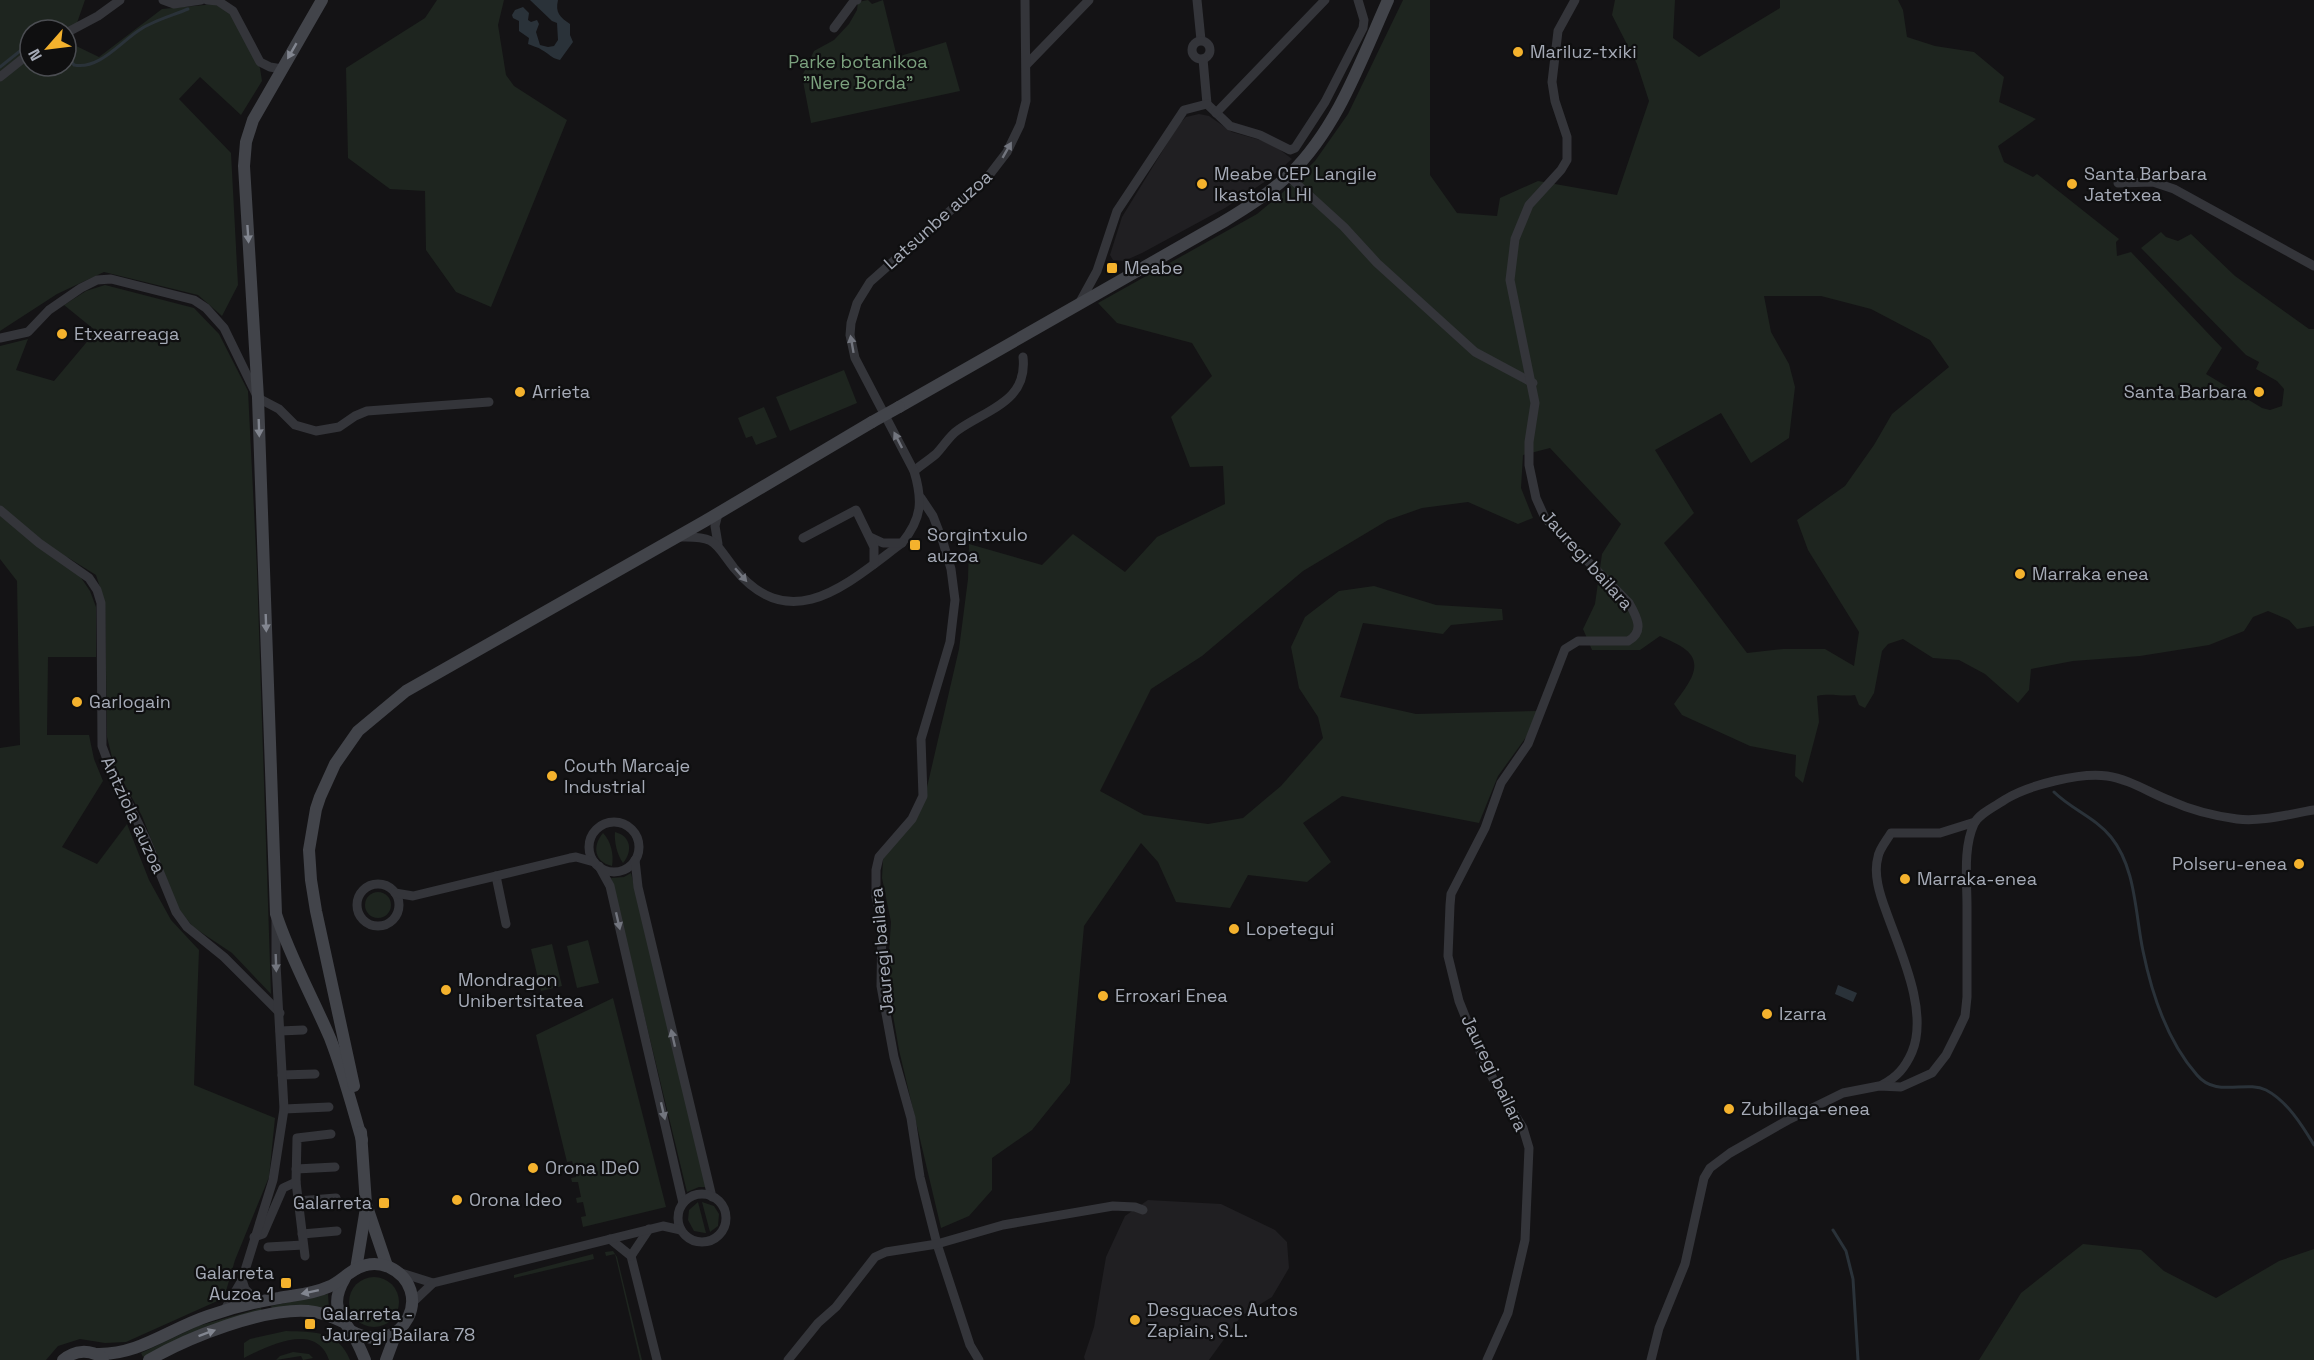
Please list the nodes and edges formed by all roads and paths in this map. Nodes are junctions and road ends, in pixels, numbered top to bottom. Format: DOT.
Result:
graph roads {
  1 [pos="120,0"];
  2 [pos="163,0"];
  3 [pos="201,0"];
  4 [pos="207,0"];
  5 [pos="322,0"];
  6 [pos="857,0"];
  7 [pos="1025,0"];
  8 [pos="1089,0"];
  9 [pos="1197,0"];
  10 [pos="1325,0"];
  11 [pos="1358,0"];
  12 [pos="1388,0"];
  13 [pos="1575,0"];
  14 [pos="78,27"];
  15 [pos="834,28"];
  16 [pos="18,63"];
  17 [pos="1027,64"];
  18 [pos="282,69"];
  19 [pos="0,77"];
  20 [pos="1207,104"];
  21 [pos="1216,113"];
  22 [pos="1288,176"];
  23 [pos="2118,183"];
  24 [pos="2314,266"];
  25 [pos="1079,305"];
  26 [pos="0,338"];
  27 [pos="1023,357"];
  28 [pos="1533,383"];
  29 [pos="258,398"];
  30 [pos="489,402"];
  31 [pos="914,471"];
  32 [pos="921,498"];
  33 [pos="0,510"];
  34 [pos="718,514"];
  35 [pos="678,537"];
  36 [pos="870,537"];
  37 [pos="803,538"];
  38 [pos="902,543"];
  39 [pos="718,544"];
  40 [pos="874,564"];
  41 [pos="2314,810"];
  42 [pos="1974,822"];
  43 [pos="590,842"];
  44 [pos="576,857"];
  45 [pos="635,860"];
  46 [pos="597,864"];
  47 [pos="496,876"];
  48 [pos="395,893"];
  49 [pos="413,896"];
  50 [pos="397,911"];
  51 [pos="276,914"];
  52 [pos="506,924"];
  53 [pos="280,1013"];
  54 [pos="303,1029"];
  55 [pos="280,1031"];
  56 [pos="315,1074"];
  57 [pos="282,1075"];
  58 [pos="1879,1086"];
  59 [pos="329,1107"];
  60 [pos="284,1109"];
  61 [pos="331,1134"];
  62 [pos="362,1140"];
  63 [pos="335,1167"];
  64 [pos="296,1169"];
  65 [pos="296,1182"];
  66 [pos="712,1197"];
  67 [pos="336,1198"];
  68 [pos="298,1201"];
  69 [pos="683,1203"];
  70 [pos="366,1204"];
  71 [pos="1143,1210"];
  72 [pos="679,1214"];
  73 [pos="666,1226"];
  74 [pos="649,1229"];
  75 [pos="681,1230"];
  76 [pos="337,1231"];
  77 [pos="302,1234"];
  78 [pos="254,1237"];
  79 [pos="610,1239"];
  80 [pos="937,1244"];
  81 [pos="303,1245"];
  82 [pos="268,1247"];
  83 [pos="631,1256"];
  84 [pos="304,1257"];
  85 [pos="356,1269"];
  86 [pos="392,1269"];
  87 [pos="345,1277"];
  88 [pos="242,1280"];
  89 [pos="433,1283"];
  90 [pos="258,1302"];
  91 [pos="412,1303"];
  92 [pos="224,1311"];
  93 [pos="347,1326"];
  94 [pos="396,1333"];
  95 [pos="101,1357"];
  96 [pos="151,1359"];
  97 [pos="63,1360"];
  98 [pos="365,1360"];
  99 [pos="386,1360"];
  100 [pos="657,1360"];
  101 [pos="788,1360"];
  102 [pos="979,1360"];
  103 [pos="1487,1360"];
  104 [pos="1651,1360"];
  1 -- 14 [label="street"];
  2 -- 3 [label="street"];
  4 -- 18 [label="street"];
  5 -- 18 [label="main road, one-way"];
  6 -- 15 [label="street"];
  7 -- 17 [label="street, Latsunbe auzoa"];
  8 -- 17 [label="street"];
  9 -- 20 [label="street"];
  10 -- 21 [label="street"];
  11 -- 21 [label="street"];
  12 -- 22 [label="main road"];
  13 -- 28 [label="street, Jauregi bailara"];
  16 -- 19 [label="street"];
  31 -- 17 [label="street, Latsunbe auzoa, one-way"];
  18 -- 29 [label="main road, one-way"];
  20 -- 21 [label="street"];
  20 -- 25 [label="street"];
  22 -- 25 [label="main road"];
  22 -- 28 [label="street"];
  23 -- 24 [label="street"];
  25 -- 34 [label="main road, bridge"];
  26 -- 29 [label="street"];
  27 -- 31 [label="street"];
  28 -- 103 [label="street, Jauregi bailara"];
  29 -- 30 [label="street"];
  29 -- 51 [label="main road, one-way"];
  31 -- 32 [label="street, Latsunbe auzoa"];
  32 -- 38 [label="street"];
  32 -- 80 [label="street, Jauregi bailara"];
  33 -- 53 [label="street, Antziola auzoa"];
  34 -- 35 [label="main road"];
  34 -- 39 [label="street"];
  35 -- 39 [label="street"];
  35 -- 62 [label="main road"];
  36 -- 37 [label="street"];
  36 -- 38 [label="street"];
  36 -- 40 [label="street"];
  38 -- 40 [label="street"];
  39 -- 40 [label="street, one-way"];
  41 -- 42 [label="street"];
  42 -- 58 [label="street"];
  42 -- 58 [label="street"];
  43 -- 44 [label="street"];
  43 -- 45 [label="street"];
  43 -- 46 [label="street"];
  44 -- 46 [label="street"];
  44 -- 47 [label="street"];
  45 -- 46 [label="street"];
  66 -- 45 [label="street, one-way"];
  46 -- 69 [label="street, one-way"];
  47 -- 49 [label="street"];
  47 -- 52 [label="street"];
  48 -- 49 [label="street"];
  48 -- 50 [label="street"];
  48 -- 50 [label="street"];
  49 -- 50 [label="street"];
  51 -- 53 [label="street, one-way"];
  51 -- 62 [label="main road"];
  53 -- 55 [label="street"];
  54 -- 55 [label="street"];
  55 -- 57 [label="street"];
  56 -- 57 [label="street"];
  57 -- 60 [label="street"];
  58 -- 104 [label="street"];
  59 -- 60 [label="street"];
  60 -- 78 [label="street"];
  61 -- 64 [label="street"];
  62 -- 70 [label="main road"];
  63 -- 64 [label="street"];
  64 -- 65 [label="street"];
  65 -- 68 [label="street"];
  65 -- 78 [label="street"];
  66 -- 69 [label="street"];
  66 -- 75 [label="street"];
  67 -- 68 [label="street"];
  68 -- 77 [label="street"];
  69 -- 72 [label="street"];
  70 -- 85 [label="main road"];
  70 -- 86 [label="main road"];
  71 -- 80 [label="street"];
  72 -- 73 [label="street"];
  72 -- 75 [label="street"];
  73 -- 74 [label="street"];
  73 -- 75 [label="street"];
  74 -- 79 [label="street"];
  74 -- 83 [label="street"];
  76 -- 77 [label="street"];
  77 -- 81 [label="street"];
  78 -- 88 [label="street"];
  79 -- 83 [label="street"];
  79 -- 89 [label="street"];
  80 -- 101 [label="street"];
  80 -- 102 [label="street, Jauregi bailara"];
  81 -- 82 [label="street"];
  81 -- 84 [label="street"];
  83 -- 100 [label="street"];
  85 -- 86 [label="main road"];
  85 -- 87 [label="main road"];
  86 -- 89 [label="street"];
  86 -- 91 [label="main road"];
  87 -- 90 [label="main road, one-way"];
  87 -- 93 [label="main road"];
  88 -- 90 [label="street"];
  88 -- 92 [label="street"];
  89 -- 91 [label="street"];
  90 -- 92 [label="main road"];
  91 -- 94 [label="main road"];
  92 -- 95 [label="main road"];
  93 -- 94 [label="main road"];
  96 -- 93 [label="main road, one-way"];
  93 -- 98 [label="main road"];
  94 -- 99 [label="main road"];
  95 -- 97 [label="main road"];
}
